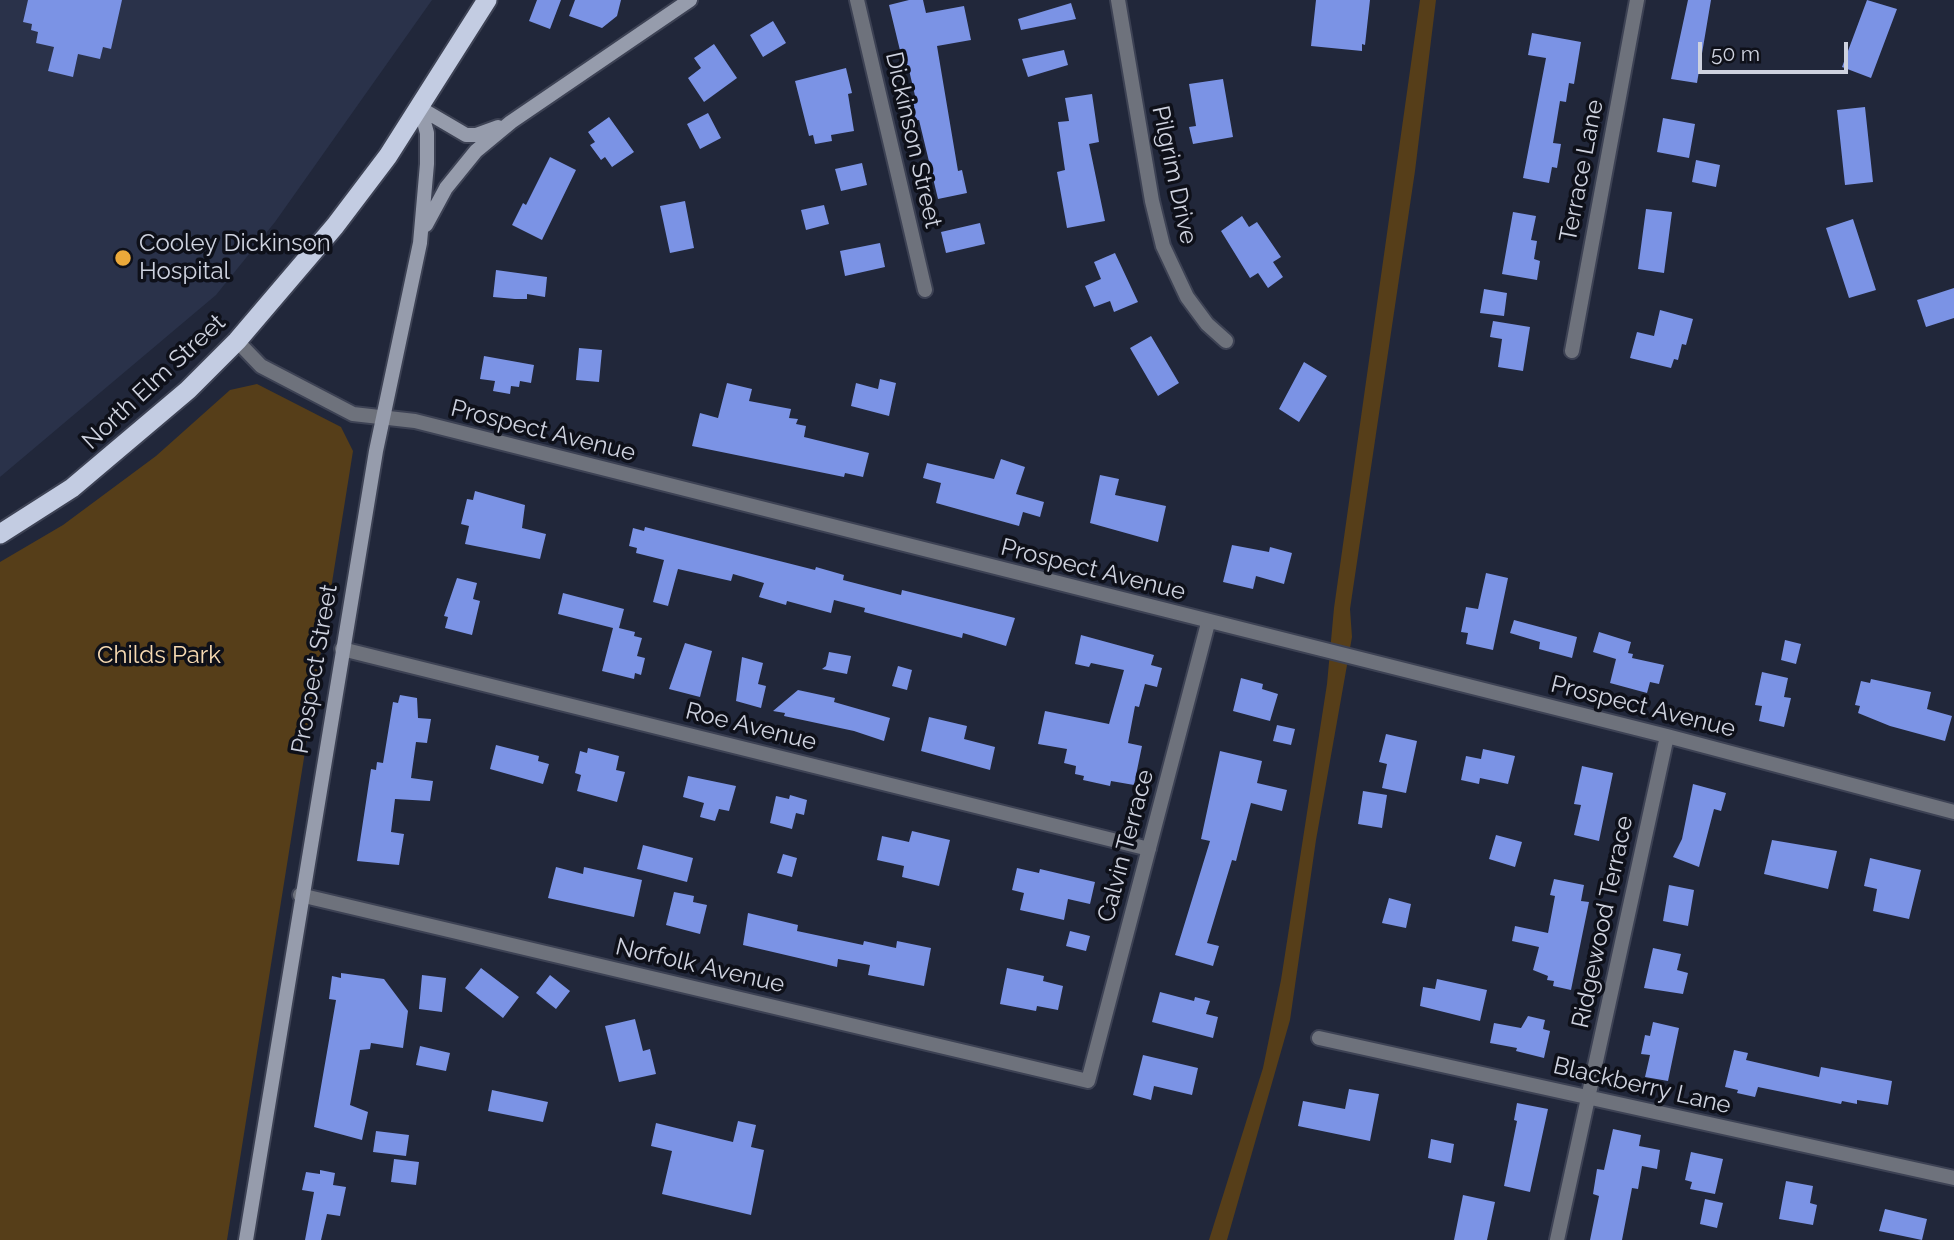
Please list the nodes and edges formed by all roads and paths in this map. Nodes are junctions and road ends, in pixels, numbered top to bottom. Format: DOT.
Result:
graph roads {
  1 [pos="486,0"];
  2 [pos="690,0"];
  3 [pos="857,0"];
  4 [pos="1118,0"];
  5 [pos="1637,0"];
  6 [pos="420,108"];
  7 [pos="512,121"];
  8 [pos="420,243"];
  9 [pos="925,290"];
  10 [pos="237,341"];
  11 [pos="1226,341"];
  12 [pos="1572,351"];
  13 [pos="382,417"];
  14 [pos="0,534"];
  15 [pos="1208,623"];
  16 [pos="341,649"];
  17 [pos="1667,736"];
  18 [pos="1954,812"];
  19 [pos="1149,849"];
  20 [pos="300,895"];
  21 [pos="1319,1038"];
  22 [pos="1088,1081"];
  23 [pos="1589,1097"];
  24 [pos="1954,1178"];
  25 [pos="246,1240"];
  26 [pos="1558,1240"];
  1 -- 6 [label="highway, North Elm Street"];
  2 -- 7 [label="main road"];
  3 -- 9 [label="street, Dickinson Street"];
  4 -- 11 [label="street, Pilgrim Drive"];
  5 -- 12 [label="street, Terrace Lane"];
  6 -- 7 [label="main road"];
  6 -- 8 [label="main road, Prospect Street"];
  6 -- 10 [label="highway, North Elm Street"];
  7 -- 8 [label="main road"];
  8 -- 13 [label="main road, Prospect Street"];
  10 -- 13 [label="street, Prospect Avenue"];
  10 -- 14 [label="highway, North Elm Street"];
  13 -- 15 [label="street, Prospect Avenue"];
  13 -- 16 [label="main road, Prospect Street"];
  15 -- 17 [label="street, Prospect Avenue"];
  15 -- 19 [label="street, Calvin Terrace"];
  16 -- 19 [label="street, Roe Avenue"];
  16 -- 20 [label="main road, Prospect Street"];
  17 -- 18 [label="street, Prospect Avenue"];
  17 -- 23 [label="street, Ridgewood Terrace"];
  19 -- 22 [label="street, Calvin Terrace"];
  20 -- 22 [label="street, Norfolk Avenue"];
  20 -- 25 [label="main road, Prospect Street"];
  21 -- 23 [label="street, Blackberry Lane"];
  23 -- 24 [label="street, Blackberry Lane"];
  23 -- 26 [label="street, Ridgewood Terrace"];
}
